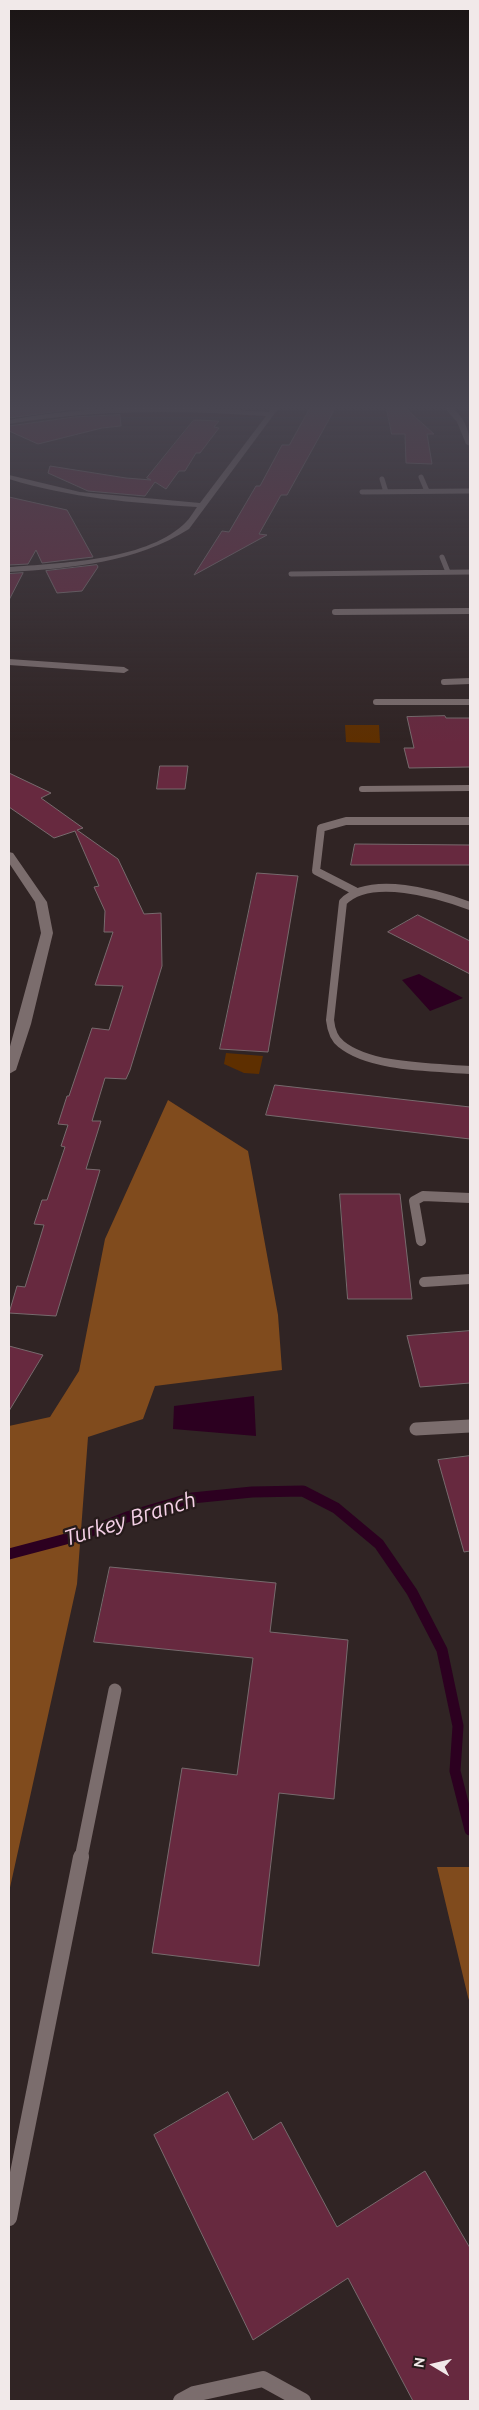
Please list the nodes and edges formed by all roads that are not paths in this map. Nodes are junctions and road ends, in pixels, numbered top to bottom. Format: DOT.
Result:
graph roads {
  1 [pos="193,517"];
  2 [pos="442,557"];
  3 [pos="9,570"];
  4 [pos="448,572"];
  5 [pos="470,572"];
  6 [pos="291,574"];
  7 [pos="470,611"];
  8 [pos="335,612"];
  9 [pos="9,662"];
  10 [pos="124,670"];
  11 [pos="444,682"];
  12 [pos="470,682"];
  13 [pos="376,702"];
  14 [pos="470,702"];
  15 [pos="470,788"];
  16 [pos="362,789"];
  17 [pos="470,821"];
  18 [pos="9,856"];
  19 [pos="355,892"];
  20 [pos="470,906"];
  21 [pos="9,1023"];
  22 [pos="24,1024"];
  23 [pos="9,1070"];
  24 [pos="470,1070"];
  25 [pos="470,1198"];
  26 [pos="421,1242"];
  27 [pos="470,1279"];
  28 [pos="424,1282"];
  29 [pos="470,1426"];
  30 [pos="416,1429"];
  31 [pos="115,1690"];
  32 [pos="9,2218"];
  33 [pos="181,2401"];
  34 [pos="303,2401"];
  1 -- 3 [label="street"];
  2 -- 4 [label="lane"];
  4 -- 5 [label="lane"];
  4 -- 6 [label="lane"];
  7 -- 8 [label="lane"];
  9 -- 10 [label="street"];
  11 -- 12 [label="lane"];
  13 -- 14 [label="lane"];
  15 -- 16 [label="lane"];
  17 -- 19 [label="lane"];
  18 -- 22 [label="street"];
  19 -- 20 [label="lane"];
  19 -- 24 [label="lane"];
  21 -- 22 [label="street"];
  22 -- 23 [label="street"];
  25 -- 26 [label="lane"];
  27 -- 28 [label="lane"];
  29 -- 30 [label="lane"];
  31 -- 32 [label="lane"];
  33 -- 34 [label="lane"];
}
